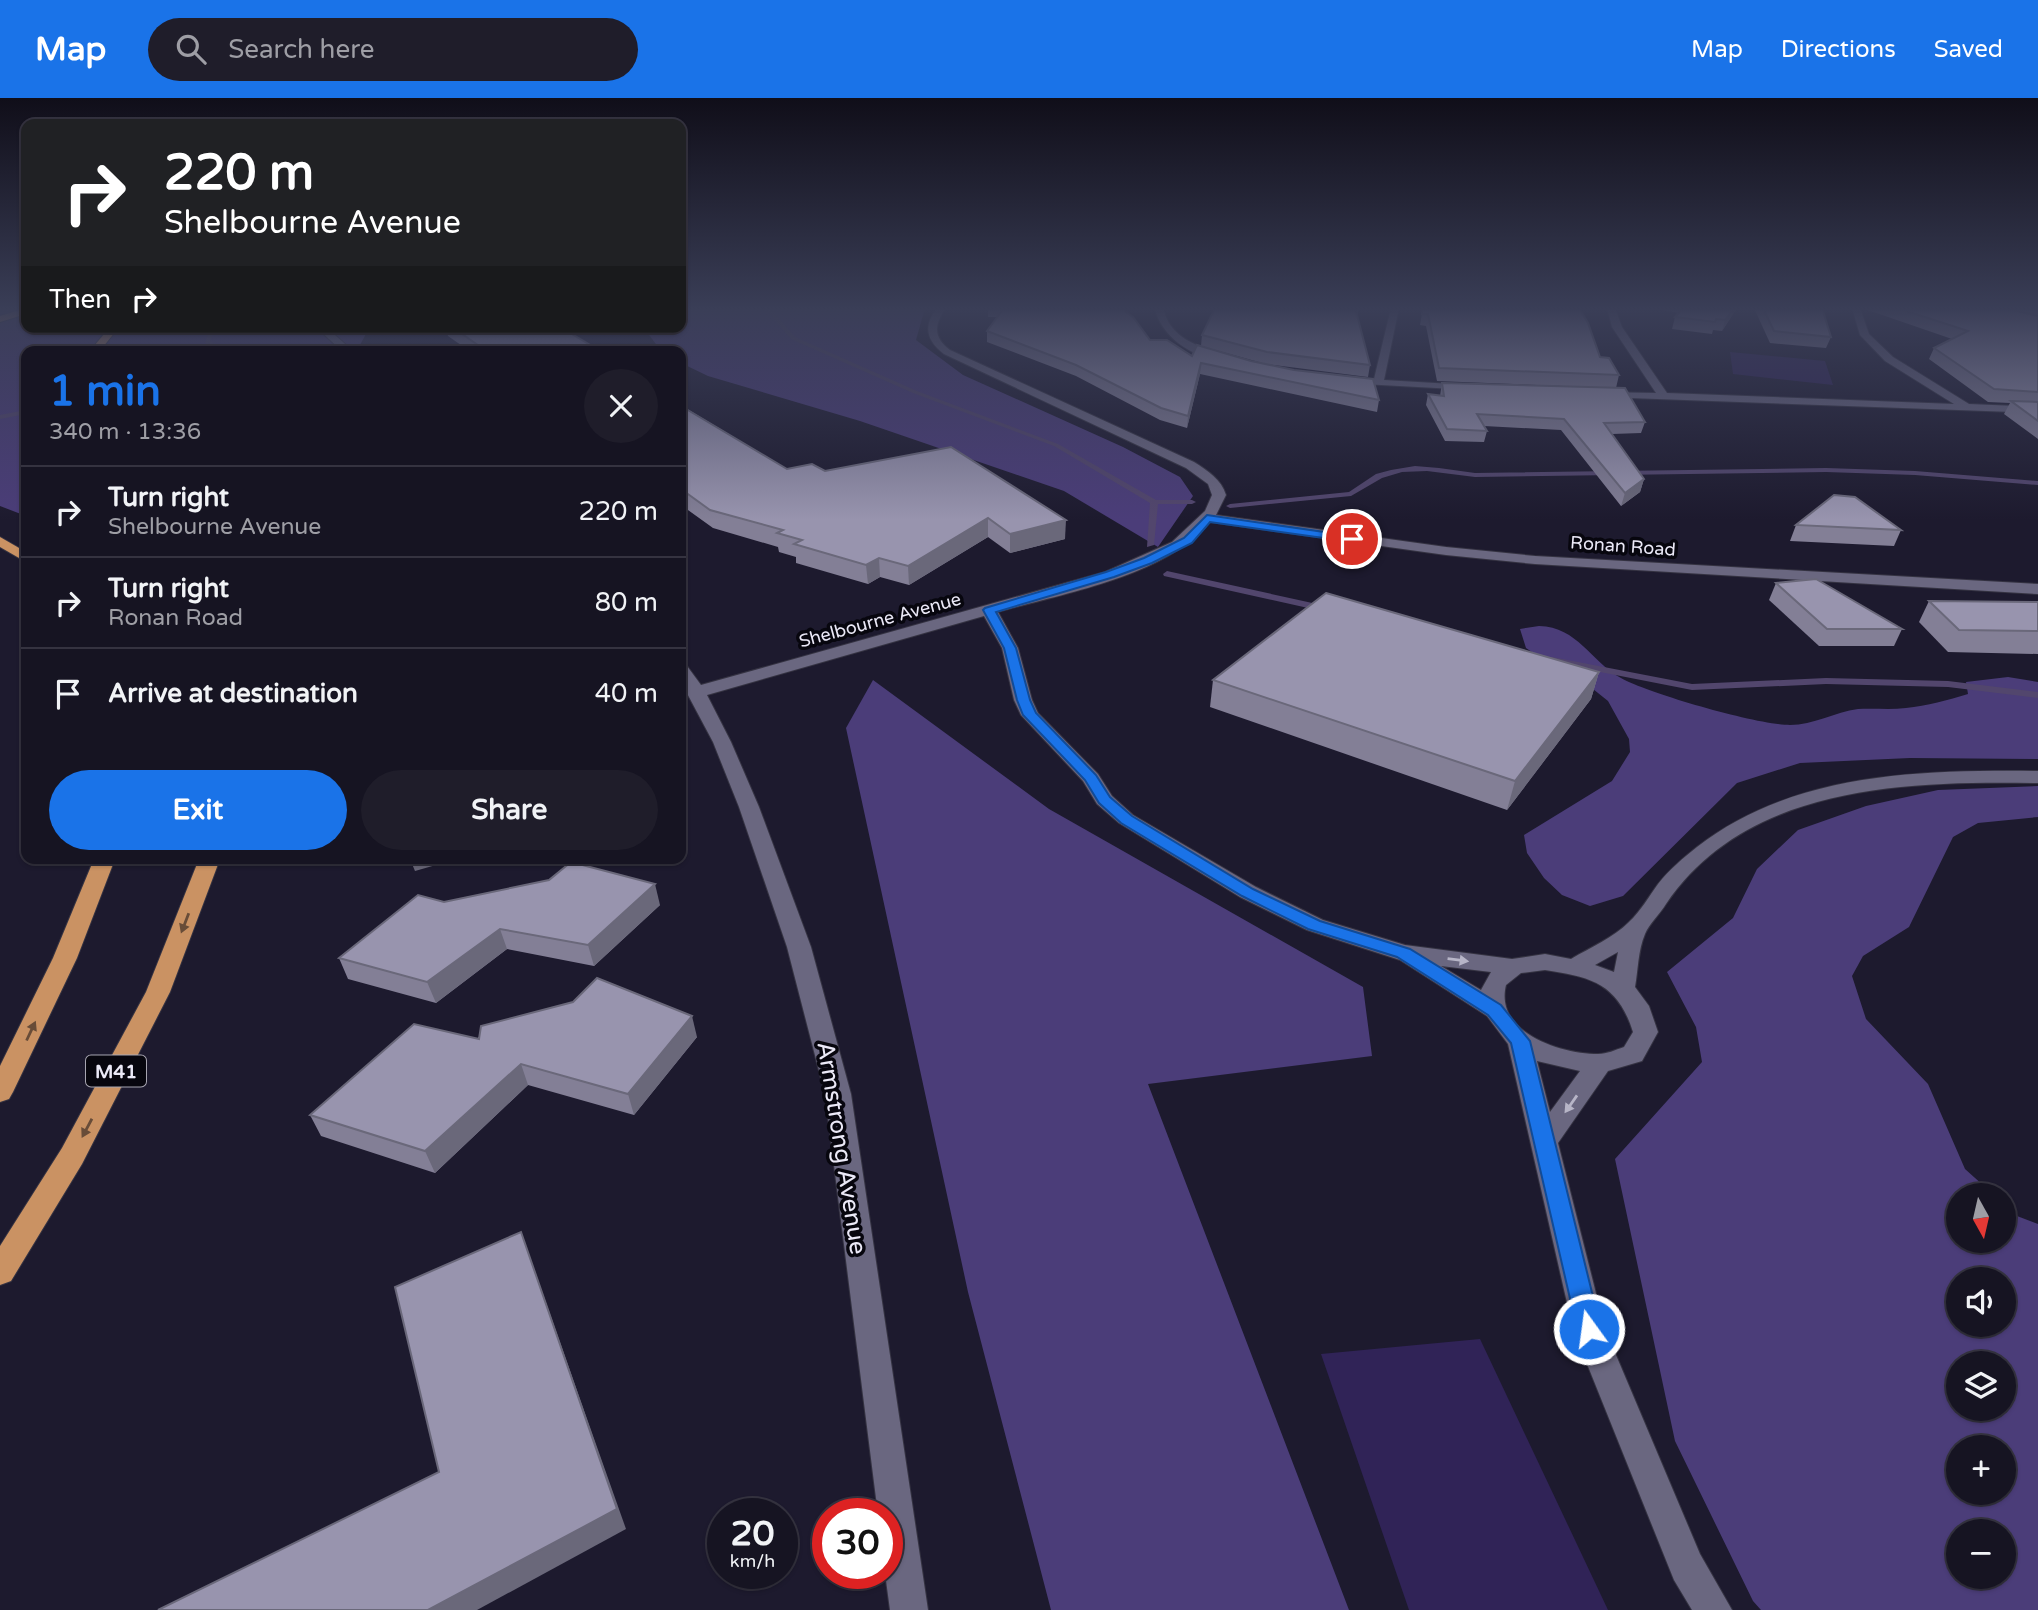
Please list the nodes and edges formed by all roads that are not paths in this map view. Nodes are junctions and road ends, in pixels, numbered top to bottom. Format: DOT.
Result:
graph roads {
  1 [pos="1000,379"];
  2 [pos="1330,379"];
  3 [pos="1379,379"];
  4 [pos="1652,379"];
  5 [pos="1921,379"];
  6 [pos="1378,384"];
  7 [pos="1487,389"];
  8 [pos="1596,394"];
  9 [pos="1664,397"];
  10 [pos="1969,408"];
  11 [pos="2038,410"];
  12 [pos="1207,518"];
  13 [pos="0,541"];
  14 [pos="21,555"];
  15 [pos="2038,589"];
  16 [pos="989,610"];
  17 [pos="689,681"];
  18 [pos="2038,777"];
  19 [pos="103,864"];
  20 [pos="208,864"];
  21 [pos="1634,930"];
  22 [pos="1404,953"];
  23 [pos="1576,966"];
  24 [pos="1513,967"];
  25 [pos="1622,991"];
  26 [pos="1494,1010"];
  27 [pos="1520,1041"];
  28 [pos="1600,1064"];
  29 [pos="2,1088"];
  30 [pos="1543,1143"];
  31 [pos="72,1156"];
  32 [pos="0,1272"];
  33 [pos="0,1289"];
  34 [pos="909,1610"];
  35 [pos="1713,1610"];
  1 -- 12 [label="street, Shelbourne Avenue"];
  2 -- 6 [label="street"];
  3 -- 6 [label="street"];
  4 -- 9 [label="street"];
  5 -- 10 [label="street"];
  6 -- 7 [label="street"];
  8 -- 9 [label="street"];
  9 -- 10 [label="street"];
  10 -- 11 [label="street"];
  12 -- 15 [label="street, Ronan Road"];
  12 -- 16 [label="street, Shelbourne Avenue"];
  13 -- 14 [label="highway"];
  16 -- 17 [label="street, Shelbourne Avenue"];
  16 -- 22 [label="street"];
  17 -- 34 [label="street, Armstrong Avenue"];
  18 -- 21 [label="street"];
  29 -- 19 [label="highway, one-way"];
  20 -- 31 [label="highway, M41, one-way"];
  21 -- 23 [label="street"];
  21 -- 25 [label="street"];
  22 -- 24 [label="street, one-way"];
  22 -- 26 [label="street"];
  23 -- 24 [label="street"];
  23 -- 25 [label="street"];
  24 -- 26 [label="street"];
  25 -- 28 [label="street"];
  26 -- 27 [label="street"];
  27 -- 28 [label="street"];
  27 -- 30 [label="street"];
  28 -- 30 [label="street, one-way"];
  30 -- 35 [label="street"];
  31 -- 32 [label="highway, M41"];
  31 -- 33 [label="highway"];
}
